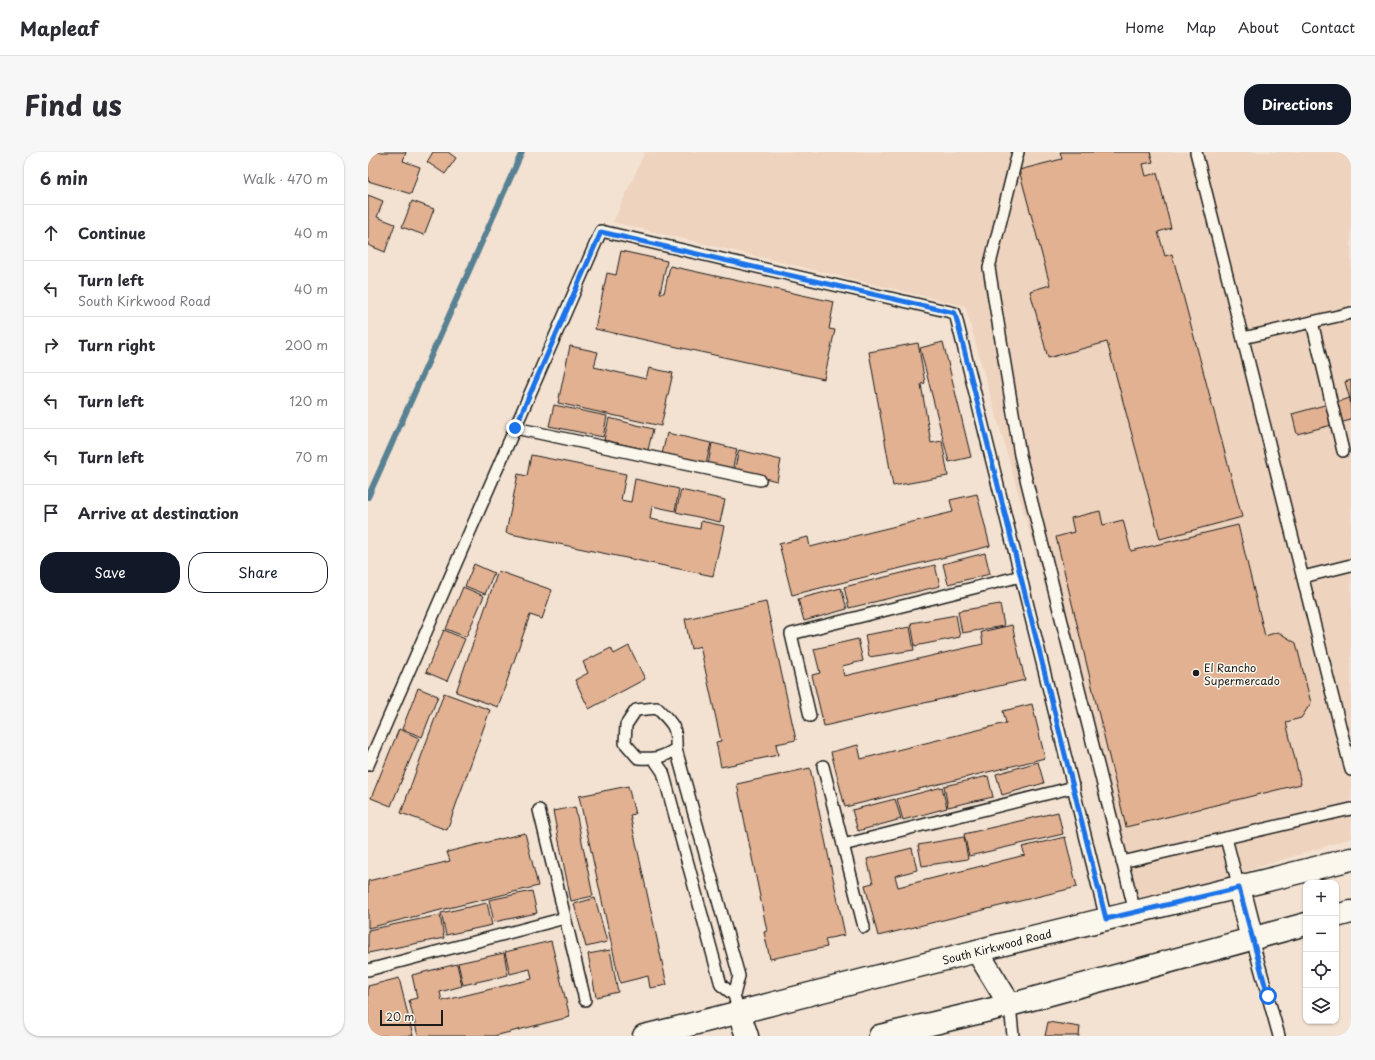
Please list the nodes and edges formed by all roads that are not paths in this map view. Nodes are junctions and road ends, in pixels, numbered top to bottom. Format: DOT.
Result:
graph roads {
  1 [pos="1018,152"];
  2 [pos="1196,152"];
  3 [pos="1351,313"];
  4 [pos="1312,322"];
  5 [pos="1243,338"];
  6 [pos="515,428"];
  7 [pos="1343,451"];
  8 [pos="760,480"];
  9 [pos="1351,564"];
  10 [pos="1021,576"];
  11 [pos="1303,577"];
  12 [pos="810,716"];
  13 [pos="676,749"];
  14 [pos="1349,750"];
  15 [pos="654,759"];
  16 [pos="368,765"];
  17 [pos="823,766"];
  18 [pos="1351,770"];
  19 [pos="1074,787"];
  20 [pos="1351,809"];
  21 [pos="539,810"];
  22 [pos="1226,838"];
  23 [pos="843,845"];
  24 [pos="1351,859"];
  25 [pos="1122,862"];
  26 [pos="1239,888"];
  27 [pos="1134,912"];
  28 [pos="1351,912"];
  29 [pos="1339,915"];
  30 [pos="565,918"];
  31 [pos="1106,919"];
  32 [pos="1303,925"];
  33 [pos="864,927"];
  34 [pos="1252,939"];
  35 [pos="977,951"];
  36 [pos="368,970"];
  37 [pos="585,1000"];
  38 [pos="736,1004"];
  39 [pos="1010,1005"];
  40 [pos="644,1036"];
  41 [pos="747,1036"];
  42 [pos="880,1036"];
  43 [pos="1013,1036"];
  44 [pos="1279,1036"];
  1 -- 25 [label="lane"];
  2 -- 5 [label="lane"];
  3 -- 4 [label="lane"];
  4 -- 5 [label="lane"];
  4 -- 7 [label="lane"];
  5 -- 11 [label="lane"];
  6 -- 8 [label="lane"];
  6 -- 10 [label="lane"];
  6 -- 16 [label="lane"];
  9 -- 11 [label="lane"];
  10 -- 12 [label="lane"];
  10 -- 19 [label="lane"];
  11 -- 14 [label="lane"];
  13 -- 15 [label="lane"];
  13 -- 15 [label="lane"];
  13 -- 38 [label="lane"];
  14 -- 18 [label="lane"];
  15 -- 38 [label="lane"];
  17 -- 23 [label="lane"];
  19 -- 23 [label="lane"];
  19 -- 31 [label="lane"];
  20 -- 22 [label="lane"];
  21 -- 30 [label="lane"];
  22 -- 25 [label="lane"];
  22 -- 26 [label="lane"];
  23 -- 33 [label="lane"];
  24 -- 26 [label="main road, South Kirkwood Road"];
  25 -- 27 [label="lane"];
  26 -- 27 [label="main road, South Kirkwood Road"];
  26 -- 34 [label="main road"];
  27 -- 31 [label="main road, South Kirkwood Road"];
  28 -- 29 [label="main road"];
  30 -- 36 [label="lane"];
  30 -- 37 [label="lane"];
  31 -- 35 [label="main road, South Kirkwood Road"];
  32 -- 34 [label="main road"];
  34 -- 39 [label="main road"];
  34 -- 44 [label="lane"];
  35 -- 38 [label="main road, South Kirkwood Road"];
  35 -- 39 [label="main road"];
  38 -- 40 [label="main road, South Kirkwood Road"];
  38 -- 41 [label="main road"];
  39 -- 42 [label="main road"];
  39 -- 43 [label="lane"];
}
